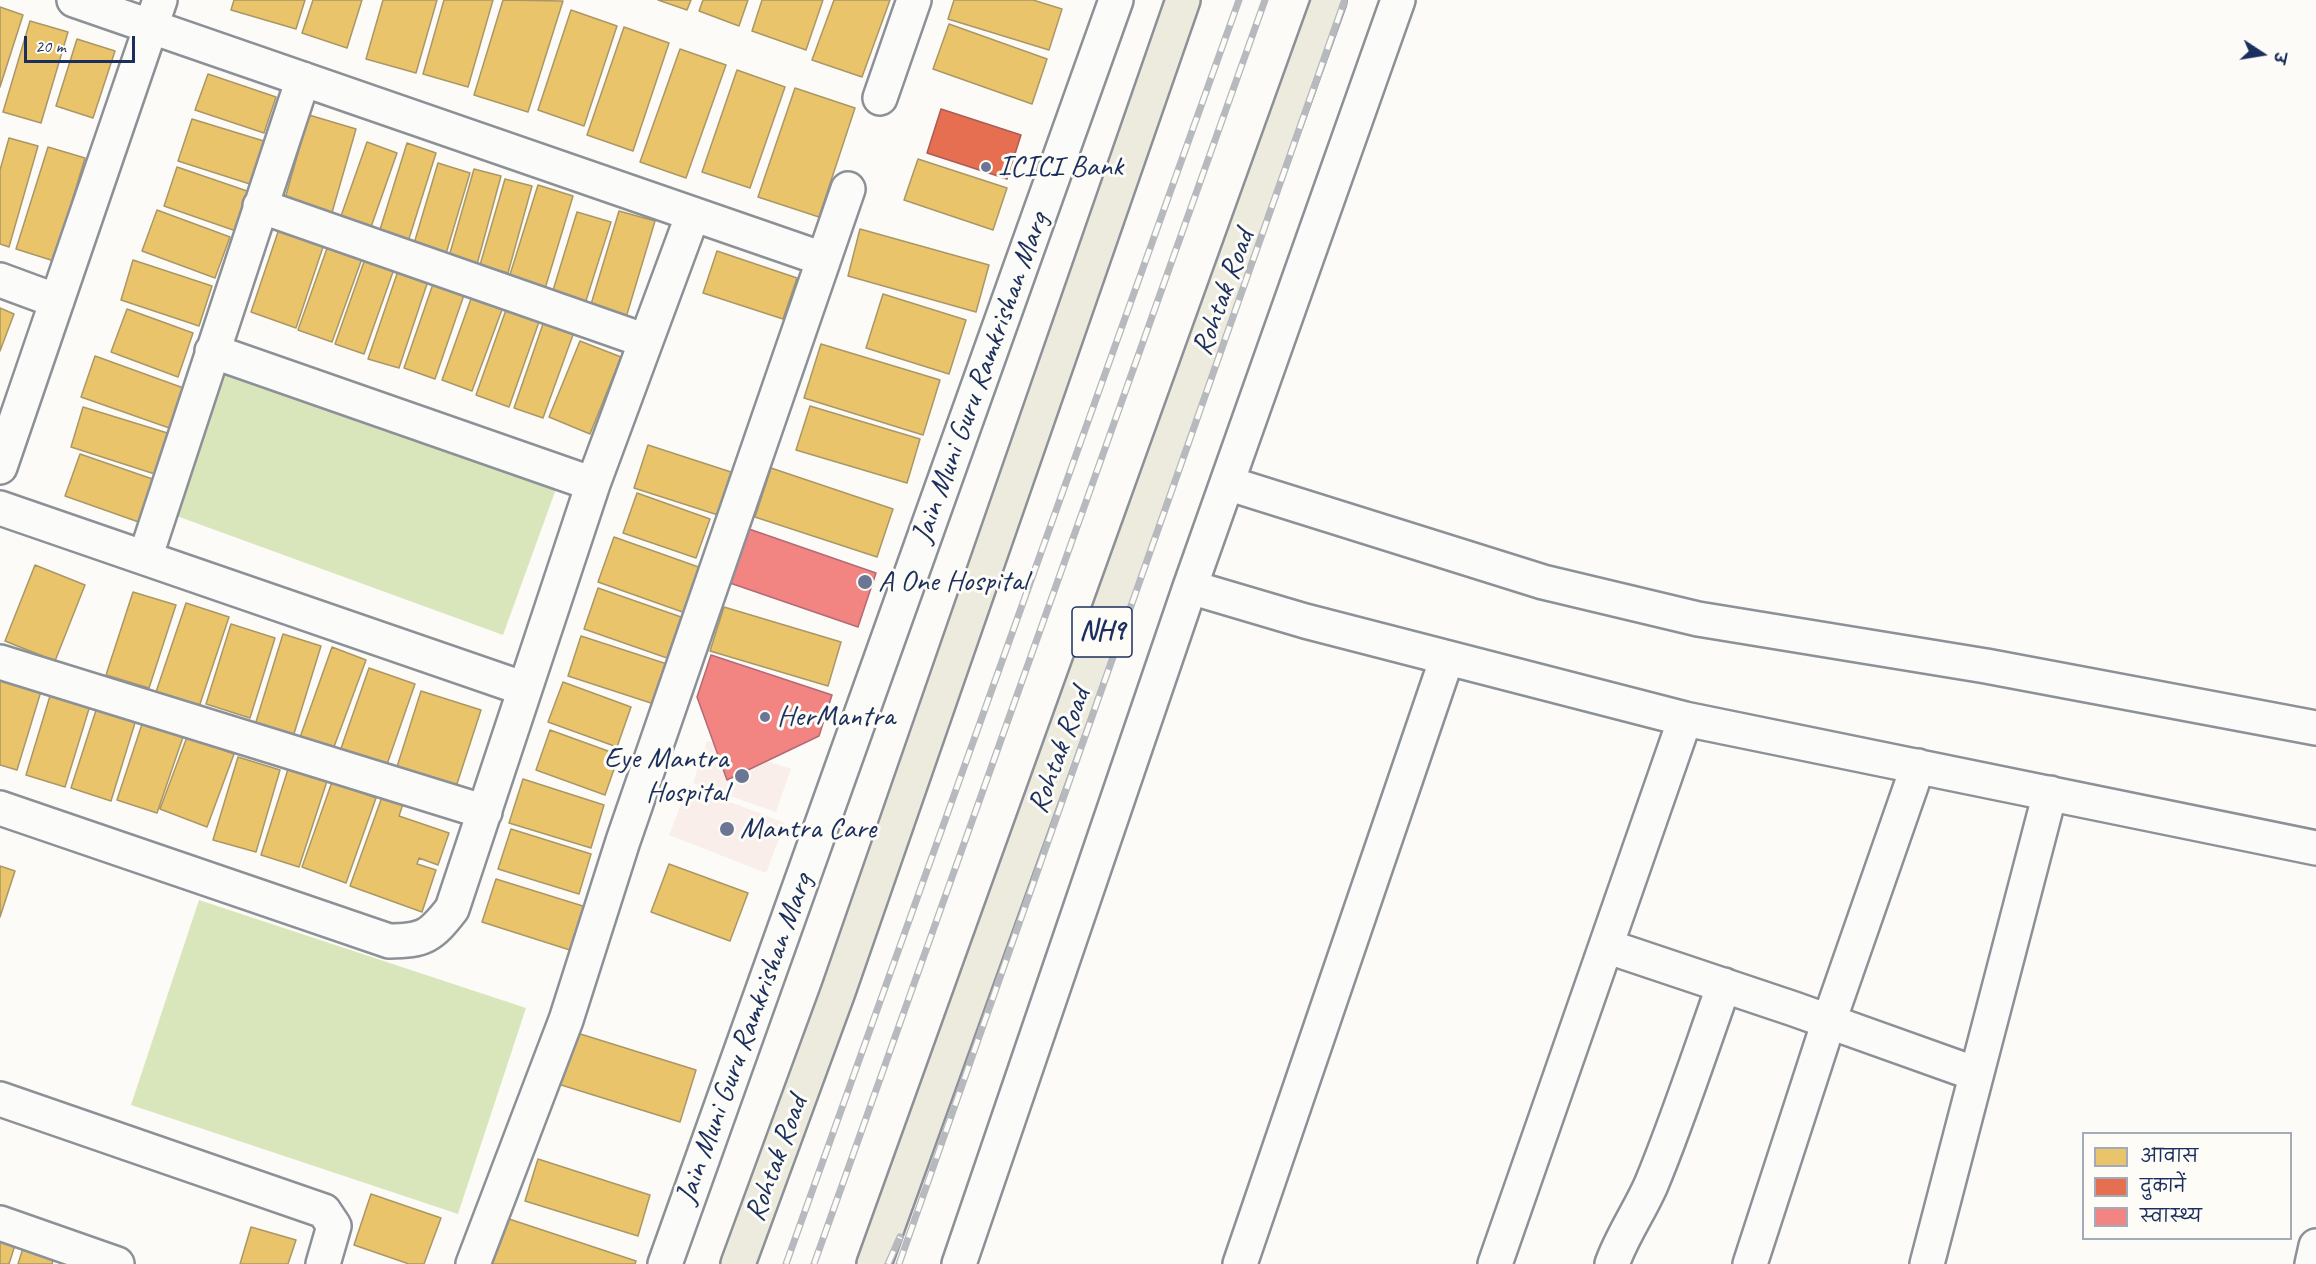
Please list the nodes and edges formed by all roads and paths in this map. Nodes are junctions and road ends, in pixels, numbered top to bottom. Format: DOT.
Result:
graph roads {
  1 [pos="74,0"];
  2 [pos="914,0"];
  3 [pos="1116,0"];
  4 [pos="1183,0"];
  5 [pos="1329,0"];
  6 [pos="1398,0"];
  7 [pos="156,14"];
  8 [pos="303,80"];
  9 [pos="880,98"];
  10 [pos="848,189"];
  11 [pos="260,206"];
  12 [pos="693,214"];
  13 [pos="823,260"];
  14 [pos="0,280"];
  15 [pos="57,301"];
  16 [pos="646,340"];
  17 [pos="212,351"];
  18 [pos="0,467"];
  19 [pos="1227,483"];
  20 [pos="593,484"];
  21 [pos="0,508"];
  22 [pos="145,558"];
  23 [pos="1190,588"];
  24 [pos="1447,658"];
  25 [pos="0,662"];
  26 [pos="525,689"];
  27 [pos="1685,719"];
  28 [pos="2316,728"];
  29 [pos="1918,766"];
  30 [pos="2050,793"];
  31 [pos="0,808"];
  32 [pos="484,812"];
  33 [pos="2316,848"];
  34 [pos="1606,946"];
  35 [pos="1724,985"];
  36 [pos="1829,1021"];
  37 [pos="1976,1074"];
  38 [pos="0,1099"];
  39 [pos="0,1223"];
  40 [pos="2316,1246"];
  41 [pos="117,1264"];
  42 [pos="323,1264"];
  43 [pos="473,1264"];
  44 [pos="665,1264"];
  45 [pos="738,1264"];
  46 [pos="874,1264"];
  47 [pos="960,1264"];
  48 [pos="1240,1264"];
  49 [pos="1495,1264"];
  50 [pos="1612,1264"];
  51 [pos="1750,1264"];
  52 [pos="1928,1264"];
  53 [pos="2312,1264"];
  1 -- 7 [label="street"];
  2 -- 9 [label="street"];
  3 -- 44 [label="street, Jain Muni Guru Ramkrishan Marg"];
  4 -- 45 [label="main road, Rohtak Road"];
  5 -- 46 [label="main road, Rohtak Road / NH9"];
  6 -- 19 [label="street"];
  7 -- 8 [label="street"];
  7 -- 15 [label="street"];
  8 -- 11 [label="street"];
  8 -- 12 [label="street"];
  10 -- 13 [label="street"];
  11 -- 16 [label="street"];
  11 -- 17 [label="street"];
  12 -- 13 [label="street"];
  12 -- 16 [label="street"];
  13 -- 43 [label="street"];
  14 -- 15 [label="street"];
  15 -- 18 [label="street"];
  16 -- 20 [label="street"];
  17 -- 20 [label="street"];
  17 -- 22 [label="street"];
  19 -- 23 [label="street"];
  19 -- 28 [label="street"];
  20 -- 26 [label="street"];
  21 -- 22 [label="street"];
  22 -- 26 [label="street"];
  23 -- 24 [label="street"];
  23 -- 47 [label="street"];
  24 -- 27 [label="street"];
  24 -- 48 [label="street"];
  25 -- 32 [label="street"];
  26 -- 32 [label="street"];
  27 -- 29 [label="street"];
  27 -- 34 [label="street"];
  29 -- 30 [label="street"];
  29 -- 36 [label="street"];
  30 -- 33 [label="street"];
  30 -- 37 [label="street"];
  31 -- 32 [label="street"];
  34 -- 35 [label="street"];
  34 -- 49 [label="street"];
  35 -- 36 [label="street"];
  35 -- 50 [label="street"];
  36 -- 37 [label="street"];
  36 -- 51 [label="street"];
  37 -- 52 [label="street"];
  38 -- 42 [label="street"];
  39 -- 41 [label="street"];
  40 -- 53 [label="street"];
}
